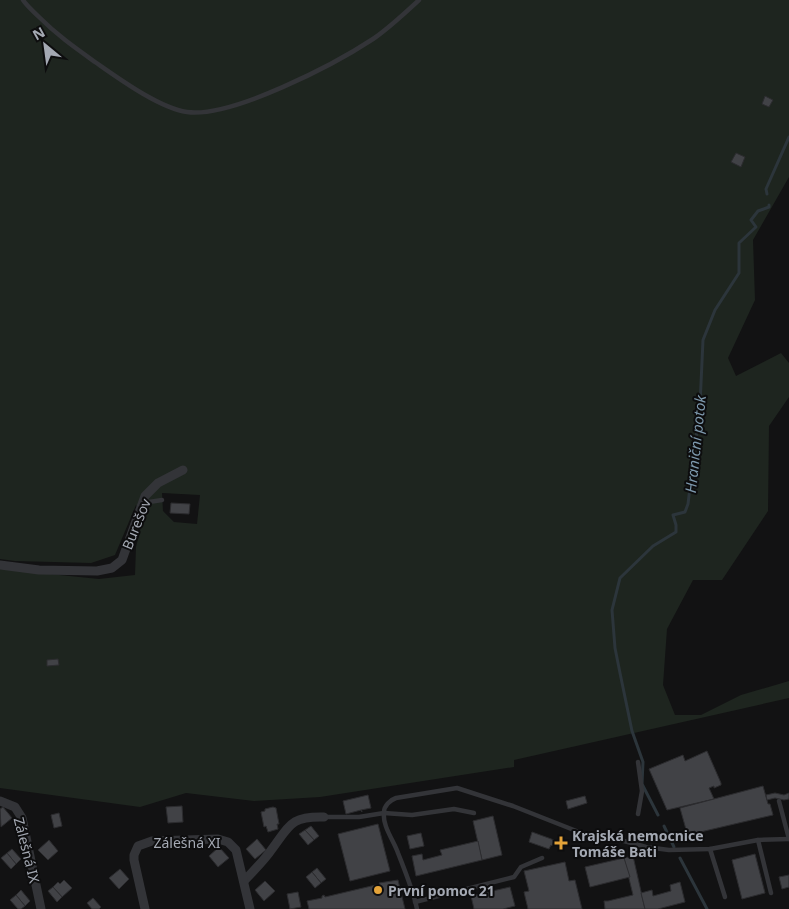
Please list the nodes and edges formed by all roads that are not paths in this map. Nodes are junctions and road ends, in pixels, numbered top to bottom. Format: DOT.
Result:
graph roads {
  1 [pos="23,0"];
  2 [pos="419,0"];
  3 [pos="183,470"];
  4 [pos="162,500"];
  5 [pos="140,509"];
  6 [pos="0,565"];
  7 [pos="638,762"];
  8 [pos="0,801"];
  9 [pos="779,801"];
  10 [pos="384,813"];
  11 [pos="474,813"];
  12 [pos="638,814"];
  13 [pos="324,816"];
  14 [pos="789,839"];
  15 [pos="758,840"];
  16 [pos="710,849"];
  17 [pos="542,858"];
  18 [pos="244,881"];
  19 [pos="771,893"];
  20 [pos="725,897"];
  21 [pos="415,902"];
  22 [pos="41,909"];
  23 [pos="145,909"];
  24 [pos="250,909"];
  25 [pos="417,909"];
  1 -- 2 [label="lane"];
  3 -- 5 [label="street, Burešov"];
  4 -- 5 [label="lane"];
  5 -- 6 [label="street, Burešov"];
  7 -- 12 [label="lane"];
  8 -- 22 [label="street, Zálešná IX"];
  9 -- 14 [label="lane"];
  10 -- 11 [label="lane"];
  10 -- 13 [label="lane"];
  10 -- 16 [label="lane"];
  10 -- 21 [label="lane"];
  13 -- 18 [label="street"];
  14 -- 15 [label="lane"];
  15 -- 16 [label="lane"];
  15 -- 19 [label="lane"];
  16 -- 20 [label="lane"];
  17 -- 21 [label="lane"];
  18 -- 23 [label="street, Zálešná XI"];
  18 -- 24 [label="street, Zálešná XI"];
  21 -- 25 [label="lane"];
}
